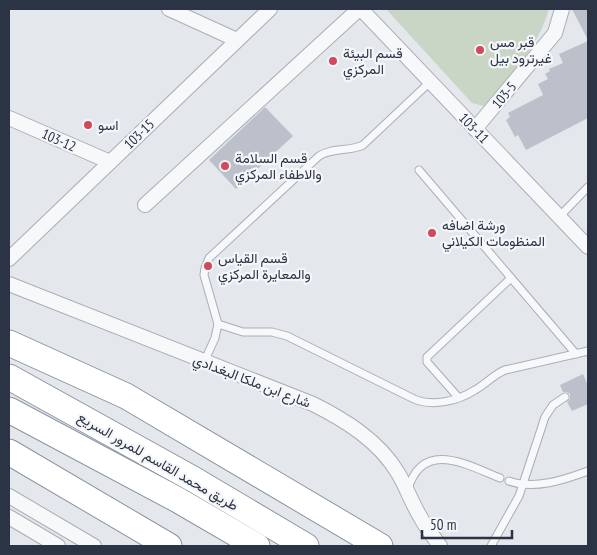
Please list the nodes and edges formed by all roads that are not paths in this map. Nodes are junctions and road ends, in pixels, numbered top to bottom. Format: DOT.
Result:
graph roads {
  1 [pos="169,9"];
  2 [pos="270,9"];
  3 [pos="360,9"];
  4 [pos="562,9"];
  5 [pos="237,40"];
  6 [pos="430,82"];
  7 [pos="9,118"];
  8 [pos="475,129"];
  9 [pos="110,162"];
  10 [pos="419,170"];
  11 [pos="588,187"];
  12 [pos="145,205"];
  13 [pos="560,217"];
  14 [pos="588,247"];
  15 [pos="9,259"];
  16 [pos="511,278"];
  17 [pos="9,284"];
  18 [pos="218,324"];
  19 [pos="9,343"];
  20 [pos="588,351"];
  21 [pos="576,354"];
  22 [pos="204,362"];
  23 [pos="9,377"];
  24 [pos="458,397"];
  25 [pos="565,397"];
  26 [pos="9,410"];
  27 [pos="9,452"];
  28 [pos="588,472"];
  29 [pos="500,478"];
  30 [pos="508,481"];
  31 [pos="524,485"];
  32 [pos="407,492"];
  33 [pos="9,496"];
  34 [pos="9,517"];
  35 [pos="58,546"];
  36 [pos="94,546"];
  37 [pos="169,546"];
  38 [pos="257,546"];
  39 [pos="306,546"];
  40 [pos="380,546"];
  41 [pos="440,546"];
  42 [pos="491,546"];
  1 -- 5 [label="street"];
  2 -- 5 [label="street, 103-15"];
  3 -- 6 [label="street, 103-11"];
  3 -- 12 [label="street"];
  4 -- 8 [label="street, 103-5"];
  5 -- 9 [label="street, 103-15"];
  6 -- 8 [label="street, 103-11"];
  6 -- 18 [label="lane"];
  7 -- 9 [label="street, 103-12"];
  8 -- 13 [label="street, 103-11"];
  9 -- 15 [label="street, 103-15"];
  10 -- 16 [label="lane"];
  11 -- 13 [label="lane"];
  13 -- 14 [label="street, 103-11"];
  16 -- 21 [label="lane"];
  16 -- 24 [label="lane"];
  17 -- 22 [label="street, شارع ابن ملكا البغدادي"];
  18 -- 22 [label="lane"];
  18 -- 24 [label="lane"];
  19 -- 40 [label="highway"];
  20 -- 21 [label="lane"];
  21 -- 24 [label="lane"];
  22 -- 32 [label="street, شارع ابن ملكا البغدادي"];
  23 -- 39 [label="highway, طريق محمد القاسم للمرور السريع"];
  25 -- 31 [label="lane"];
  26 -- 38 [label="highway, طريق محمد القاسم للمرور السريع"];
  27 -- 37 [label="highway"];
  28 -- 31 [label="lane"];
  29 -- 32 [label="lane"];
  30 -- 31 [label="lane"];
  31 -- 42 [label="lane"];
  32 -- 41 [label="street, شارع ابن ملكا البغدادي"];
  33 -- 36 [label="street"];
  34 -- 35 [label="street"];
}
